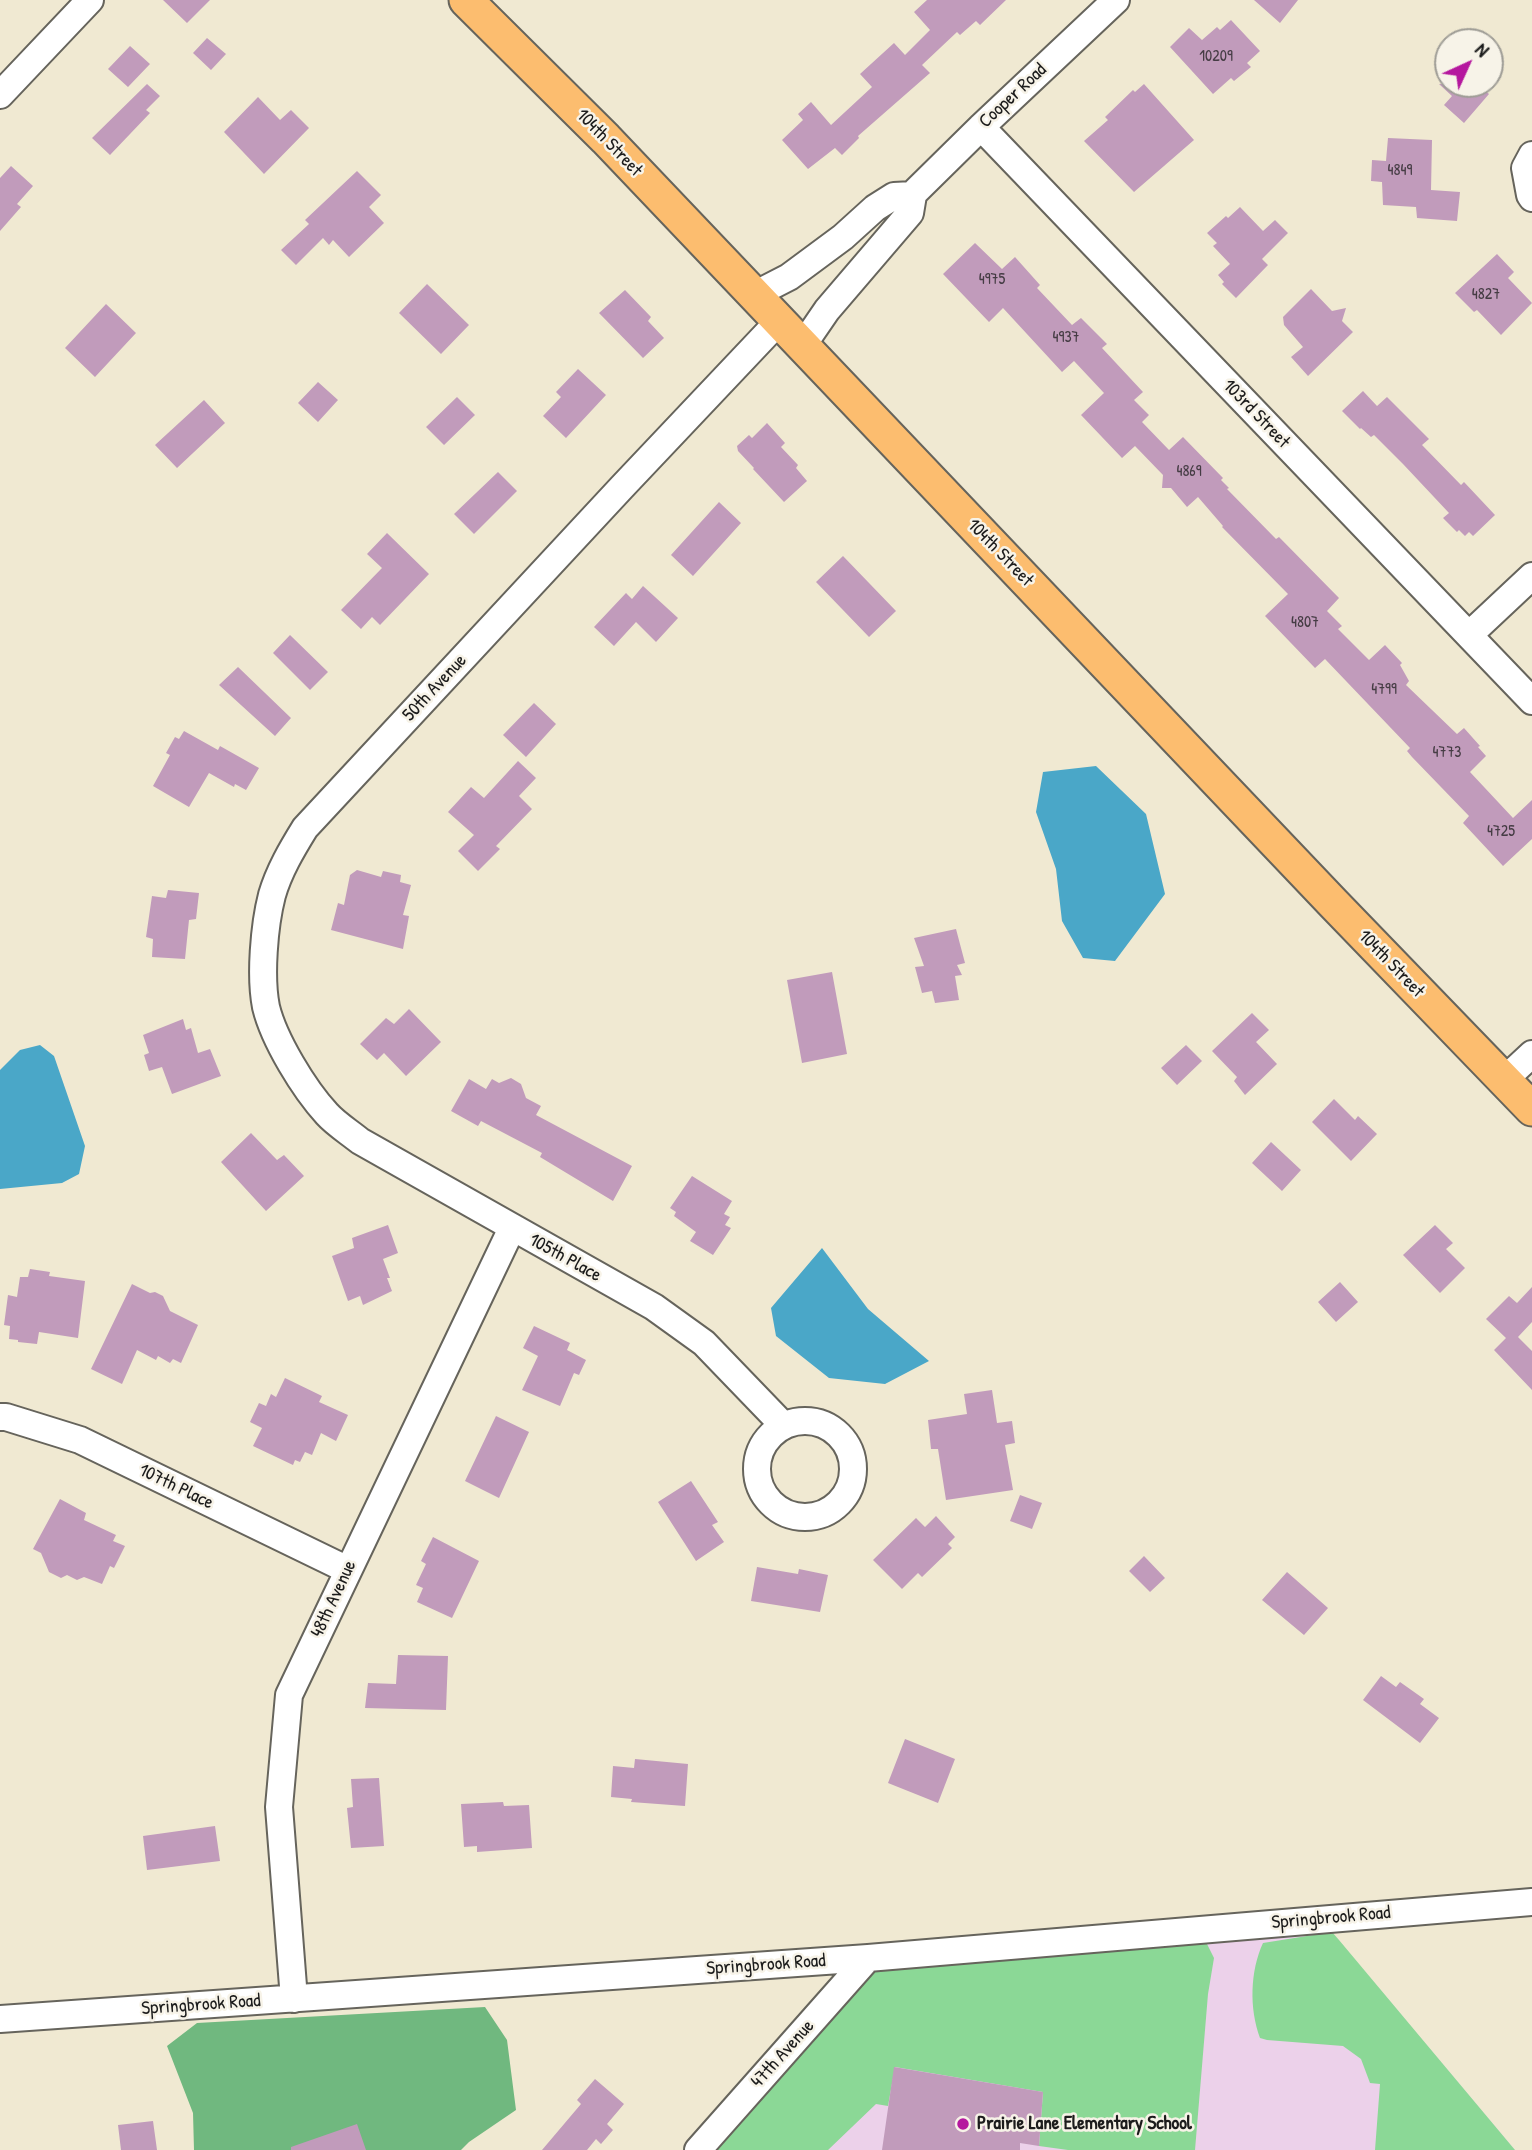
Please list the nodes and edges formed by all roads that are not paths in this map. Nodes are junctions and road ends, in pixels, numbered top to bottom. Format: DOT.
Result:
graph roads {
  1 [pos="90,0"];
  2 [pos="466,0"];
  3 [pos="1116,0"];
  4 [pos="0,95"];
  5 [pos="981,127"];
  6 [pos="1532,155"];
  7 [pos="913,195"];
  8 [pos="1532,198"];
  9 [pos="754,295"];
  10 [pos="779,321"];
  11 [pos="803,345"];
  12 [pos="1532,576"];
  13 [pos="1469,635"];
  14 [pos="1532,701"];
  15 [pos="1532,1054"];
  16 [pos="1504,1080"];
  17 [pos="1532,1109"];
  18 [pos="327,1114"];
  19 [pos="512,1228"];
  20 [pos="0,1417"];
  21 [pos="783,1426"];
  22 [pos="348,1570"];
  23 [pos="1532,1902"];
  24 [pos="868,1958"];
  25 [pos="294,1999"];
  26 [pos="0,2019"];
  27 [pos="698,2150"];
  1 -- 4 [label="street"];
  2 -- 9 [label="main road, 104th Street"];
  3 -- 5 [label="street, Cooper Road"];
  5 -- 7 [label="street, Cooper Road"];
  5 -- 13 [label="street, 103rd Street"];
  6 -- 8 [label="street"];
  7 -- 9 [label="street, Cooper Road"];
  7 -- 11 [label="street, Cooper Road"];
  9 -- 10 [label="main road, 104th Street"];
  10 -- 11 [label="main road, 104th Street"];
  10 -- 18 [label="street, 50th Avenue"];
  11 -- 16 [label="main road, 104th Street"];
  12 -- 13 [label="street"];
  13 -- 14 [label="street, 103rd Street"];
  15 -- 16 [label="street"];
  16 -- 17 [label="main road, 104th Street"];
  18 -- 19 [label="street, 105th Place"];
  19 -- 21 [label="street, 105th Place"];
  19 -- 22 [label="street, 48th Avenue"];
  20 -- 22 [label="street, 107th Place"];
  22 -- 25 [label="street, 48th Avenue"];
  23 -- 24 [label="street, Springbrook Road"];
  24 -- 25 [label="street, Springbrook Road"];
  24 -- 27 [label="street, 47th Avenue"];
  25 -- 26 [label="street, Springbrook Road"];
}
